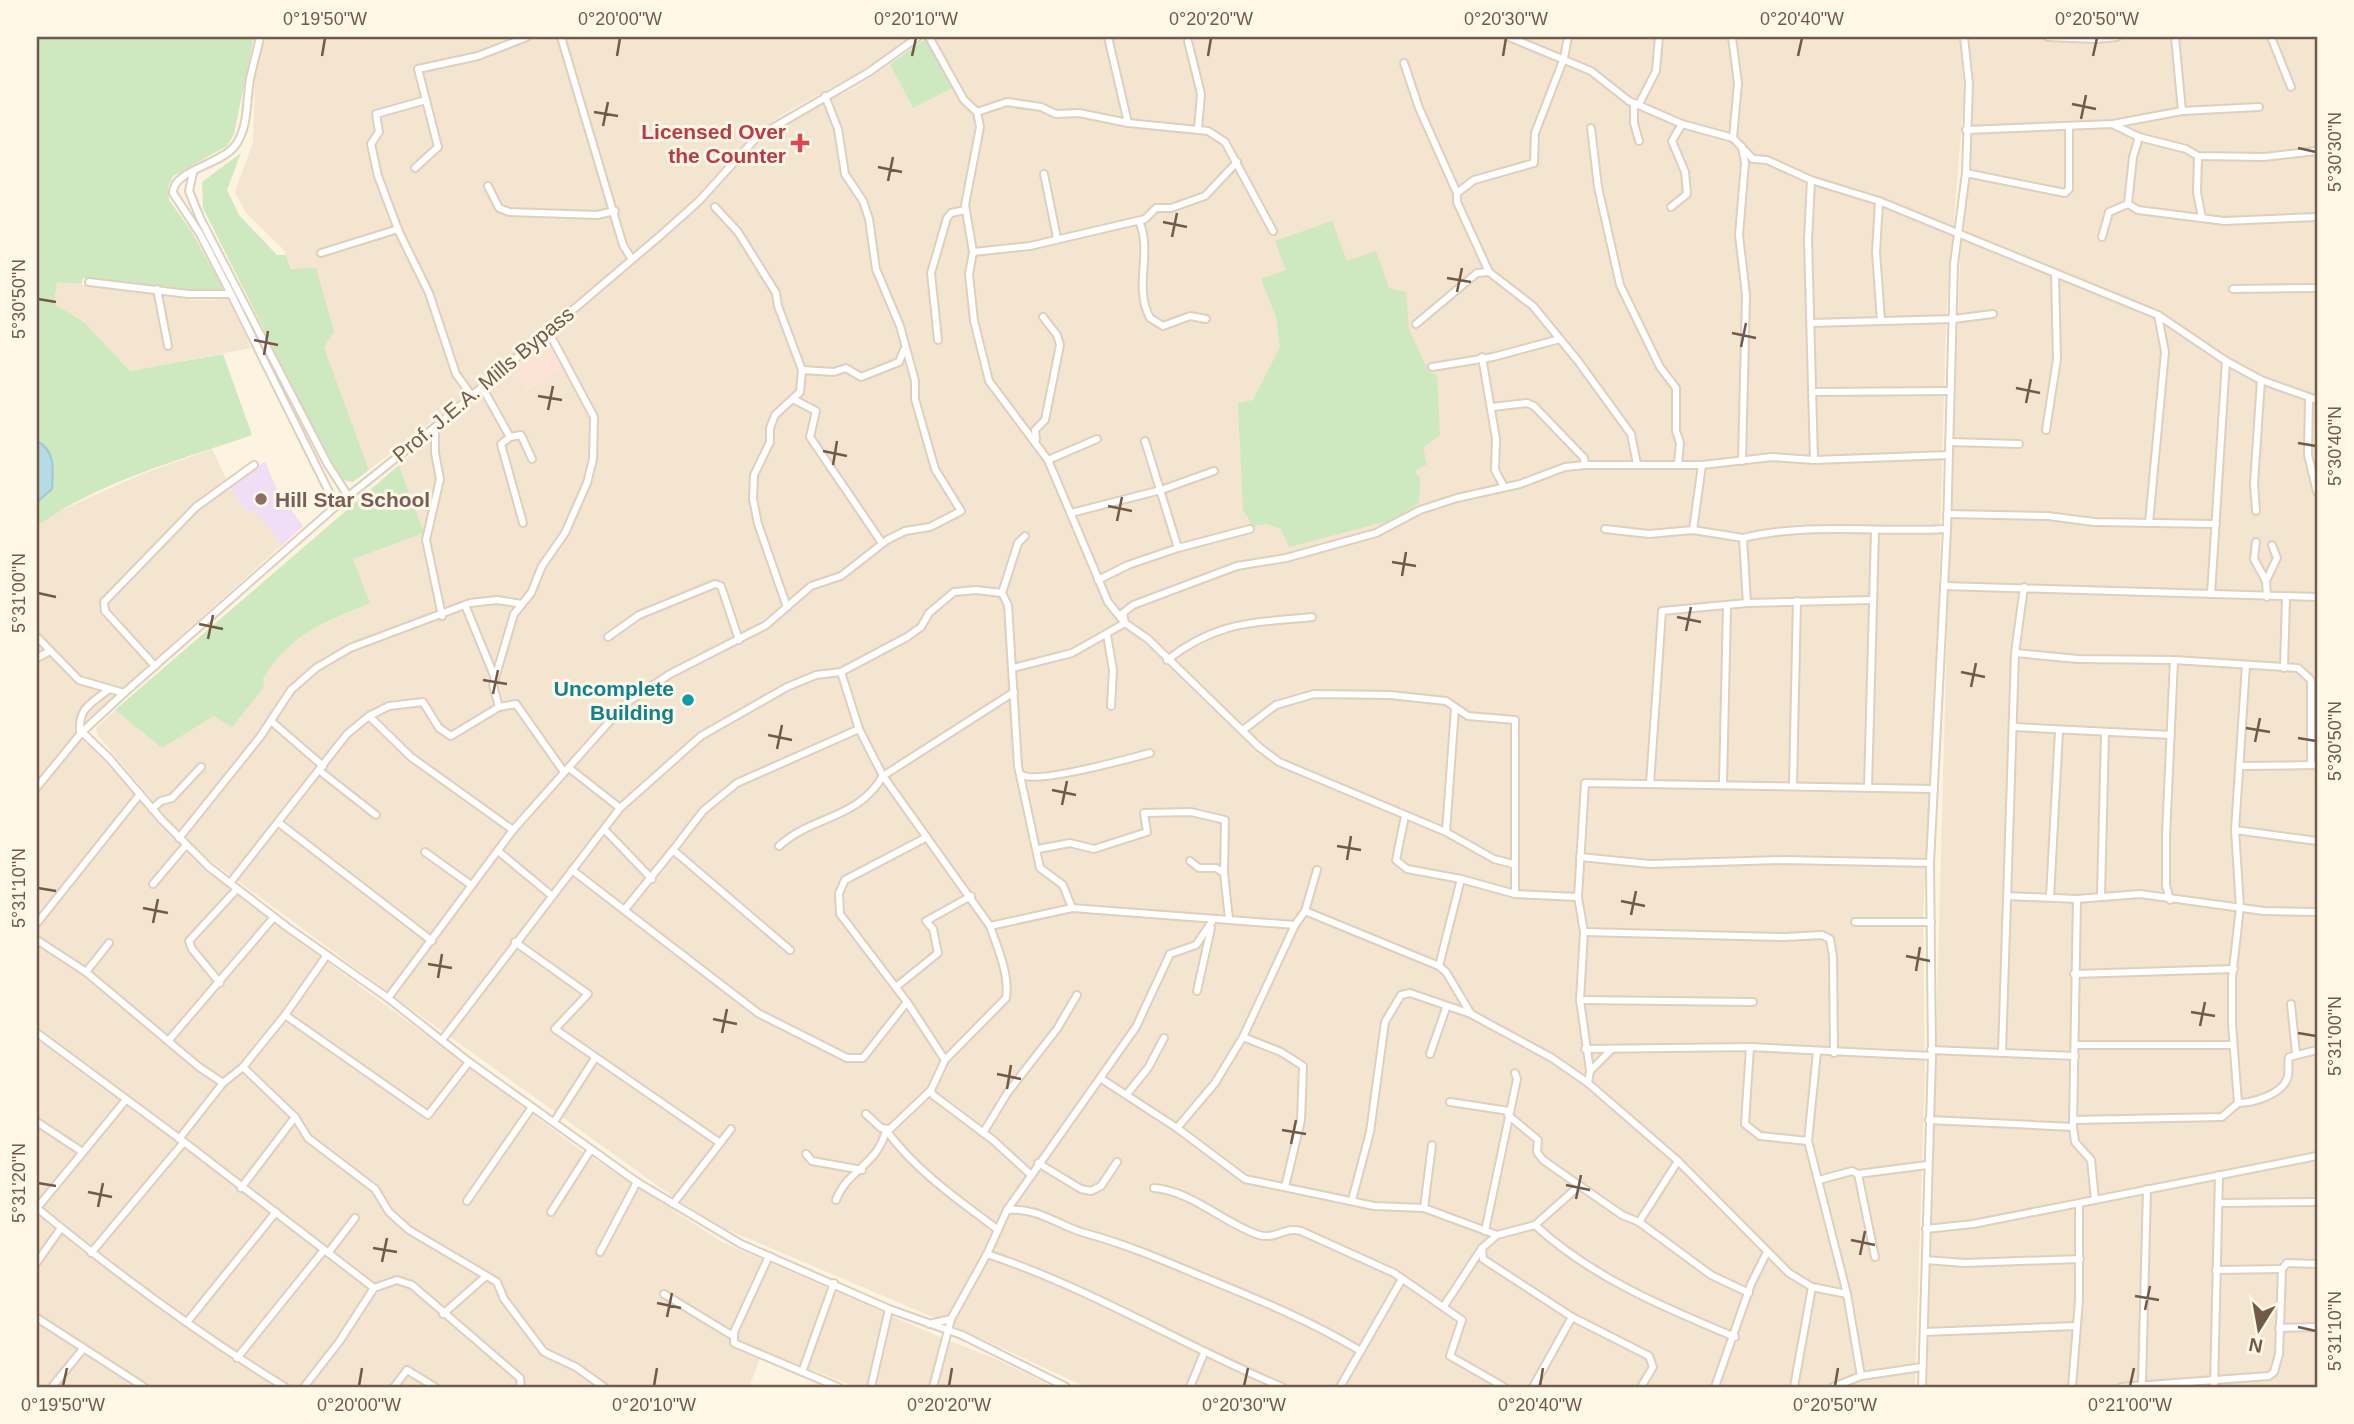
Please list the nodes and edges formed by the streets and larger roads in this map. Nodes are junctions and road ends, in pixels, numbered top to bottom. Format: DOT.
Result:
graph roads {
  1 [pos="260,37"];
  2 [pos="527,37"];
  3 [pos="561,37"];
  4 [pos="918,37"];
  5 [pos="929,37"];
  6 [pos="1108,37"];
  7 [pos="1509,37"];
  8 [pos="1568,37"];
  9 [pos="1659,37"];
  10 [pos="1732,37"];
  11 [pos="1964,37"];
  12 [pos="2048,37"];
  13 [pos="2117,37"];
  14 [pos="2175,37"];
  15 [pos="2271,37"];
  16 [pos="1188,41"];
  17 [pos="1564,58"];
  18 [pos="1404,63"];
  19 [pos="2291,87"];
  20 [pos="825,96"];
  21 [pos="426,100"];
  22 [pos="1636,103"];
  23 [pos="2259,107"];
  24 [pos="2182,111"];
  25 [pos="977,112"];
  26 [pos="1128,122"];
  27 [pos="1682,124"];
  28 [pos="2112,124"];
  29 [pos="2069,127"];
  30 [pos="1591,128"];
  31 [pos="1198,129"];
  32 [pos="1966,131"];
  33 [pos="2139,137"];
  34 [pos="1733,138"];
  35 [pos="1639,141"];
  36 [pos="1742,146"];
  37 [pos="2317,151"];
  38 [pos="2198,156"];
  39 [pos="1237,162"];
  40 [pos="415,168"];
  41 [pos="193,173"];
  42 [pos="1966,173"];
  43 [pos="1044,174"];
  44 [pos="1811,180"];
  45 [pos="488,186"];
  46 [pos="1457,193"];
  47 [pos="1879,201"];
  48 [pos="2128,204"];
  49 [pos="715,207"];
  50 [pos="1671,207"];
  51 [pos="965,210"];
  52 [pos="615,211"];
  53 [pos="2317,217"];
  54 [pos="200,218"];
  55 [pos="2202,218"];
  56 [pos="192,221"];
  57 [pos="1139,221"];
  58 [pos="398,229"];
  59 [pos="1273,231"];
  60 [pos="1957,232"];
  61 [pos="2102,237"];
  62 [pos="1057,238"];
  63 [pos="973,252"];
  64 [pos="321,253"];
  65 [pos="631,258"];
  66 [pos="1489,272"];
  67 [pos="2055,274"];
  68 [pos="89,282"];
  69 [pos="2317,288"];
  70 [pos="157,289"];
  71 [pos="2233,289"];
  72 [pos="231,294"];
  73 [pos="1993,314"];
  74 [pos="2158,316"];
  75 [pos="1043,317"];
  76 [pos="1206,319"];
  77 [pos="1953,319"];
  78 [pos="1881,321"];
  79 [pos="1811,323"];
  80 [pos="1416,324"];
  81 [pos="547,329"];
  82 [pos="1560,339"];
  83 [pos="938,340"];
  84 [pos="264,345"];
  85 [pos="168,346"];
  86 [pos="256,348"];
  87 [pos="904,349"];
  88 [pos="1482,357"];
  89 [pos="2226,361"];
  90 [pos="1432,367"];
  91 [pos="802,370"];
  92 [pos="277,378"];
  93 [pos="2262,380"];
  94 [pos="482,387"];
  95 [pos="1948,391"];
  96 [pos="1814,392"];
  97 [pos="472,396"];
  98 [pos="2309,398"];
  99 [pos="793,399"];
  100 [pos="2317,400"];
  101 [pos="1492,407"];
  102 [pos="435,427"];
  103 [pos="2046,430"];
  104 [pos="510,437"];
  105 [pos="1097,439"];
  106 [pos="1036,440"];
  107 [pos="1145,441"];
  108 [pos="1949,442"];
  109 [pos="2019,444"];
  110 [pos="1949,456"];
  111 [pos="531,458"];
  112 [pos="1048,460"];
  113 [pos="1814,460"];
  114 [pos="1742,461"];
  115 [pos="327,463"];
  116 [pos="1637,464"];
  117 [pos="1678,464"];
  118 [pos="254,465"];
  119 [pos="1585,465"];
  120 [pos="1702,465"];
  121 [pos="316,468"];
  122 [pos="1214,471"];
  123 [pos="1504,487"];
  124 [pos="1161,490"];
  125 [pos="2317,492"];
  126 [pos="348,496"];
  127 [pos="336,506"];
  128 [pos="2256,511"];
  129 [pos="1071,513"];
  130 [pos="1947,514"];
  131 [pos="523,523"];
  132 [pos="2149,523"];
  133 [pos="2216,524"];
  134 [pos="1250,529"];
  135 [pos="1605,529"];
  136 [pos="1947,529"];
  137 [pos="1693,530"];
  138 [pos="1875,531"];
  139 [pos="1025,536"];
  140 [pos="1743,538"];
  141 [pos="2256,542"];
  142 [pos="882,543"];
  143 [pos="2272,545"];
  144 [pos="1178,548"];
  145 [pos="1098,580"];
  146 [pos="2266,580"];
  147 [pos="1944,586"];
  148 [pos="2024,587"];
  149 [pos="1002,593"];
  150 [pos="2211,594"];
  151 [pos="2267,597"];
  152 [pos="2286,597"];
  153 [pos="2317,597"];
  154 [pos="1873,600"];
  155 [pos="1797,601"];
  156 [pos="1747,603"];
  157 [pos="522,604"];
  158 [pos="465,605"];
  159 [pos="787,607"];
  160 [pos="1727,607"];
  161 [pos="442,616"];
  162 [pos="1312,617"];
  163 [pos="1125,623"];
  164 [pos="1107,635"];
  165 [pos="608,637"];
  166 [pos="37,638"];
  167 [pos="739,640"];
  168 [pos="50,651"];
  169 [pos="2015,653"];
  170 [pos="37,658"];
  171 [pos="1167,660"];
  172 [pos="2174,660"];
  173 [pos="2246,665"];
  174 [pos="155,666"];
  175 [pos="1013,668"];
  176 [pos="2284,668"];
  177 [pos="841,672"];
  178 [pos="495,678"];
  179 [pos="108,690"];
  180 [pos="1014,692"];
  181 [pos="124,693"];
  182 [pos="1111,706"];
  183 [pos="499,708"];
  184 [pos="1455,708"];
  185 [pos="369,716"];
  186 [pos="271,721"];
  187 [pos="2014,727"];
  188 [pos="859,729"];
  189 [pos="1243,730"];
  190 [pos="2059,731"];
  191 [pos="81,733"];
  192 [pos="2105,734"];
  193 [pos="2171,735"];
  194 [pos="1150,753"];
  195 [pos="2314,765"];
  196 [pos="201,766"];
  197 [pos="2242,766"];
  198 [pos="322,768"];
  199 [pos="566,770"];
  200 [pos="1022,775"];
  201 [pos="883,776"];
  202 [pos="1723,783"];
  203 [pos="1650,784"];
  204 [pos="1793,784"];
  205 [pos="37,787"];
  206 [pos="1868,788"];
  207 [pos="1934,789"];
  208 [pos="140,794"];
  209 [pos="620,808"];
  210 [pos="152,809"];
  211 [pos="376,815"];
  212 [pos="1405,817"];
  213 [pos="279,823"];
  214 [pos="513,830"];
  215 [pos="605,830"];
  216 [pos="2235,830"];
  217 [pos="1446,832"];
  218 [pos="927,837"];
  219 [pos="179,838"];
  220 [pos="2317,841"];
  221 [pos="186,845"];
  222 [pos="779,846"];
  223 [pos="1038,849"];
  224 [pos="673,850"];
  225 [pos="498,851"];
  226 [pos="425,852"];
  227 [pos="1580,857"];
  228 [pos="1190,861"];
  229 [pos="1930,863"];
  230 [pos="1513,864"];
  231 [pos="572,870"];
  232 [pos="1317,870"];
  233 [pos="1224,873"];
  234 [pos="652,879"];
  235 [pos="1461,879"];
  236 [pos="230,883"];
  237 [pos="153,884"];
  238 [pos="471,886"];
  239 [pos="237,888"];
  240 [pos="1515,894"];
  241 [pos="551,895"];
  242 [pos="2101,895"];
  243 [pos="971,896"];
  244 [pos="2007,896"];
  245 [pos="2050,897"];
  246 [pos="1578,898"];
  247 [pos="2077,899"];
  248 [pos="2170,900"];
  249 [pos="2240,907"];
  250 [pos="626,908"];
  251 [pos="1072,908"];
  252 [pos="1305,911"];
  253 [pos="2317,912"];
  254 [pos="274,917"];
  255 [pos="1229,919"];
  256 [pos="1213,920"];
  257 [pos="1855,922"];
  258 [pos="1931,922"];
  259 [pos="37,923"];
  260 [pos="1295,925"];
  261 [pos="990,926"];
  262 [pos="1584,932"];
  263 [pos="37,940"];
  264 [pos="432,941"];
  265 [pos="515,942"];
  266 [pos="109,943"];
  267 [pos="790,950"];
  268 [pos="327,955"];
  269 [pos="1439,966"];
  270 [pos="2234,969"];
  271 [pos="86,972"];
  272 [pos="2074,974"];
  273 [pos="220,983"];
  274 [pos="897,988"];
  275 [pos="1197,991"];
  276 [pos="1077,995"];
  277 [pos="388,998"];
  278 [pos="1580,1000"];
  279 [pos="907,1002"];
  280 [pos="1753,1002"];
  281 [pos="2291,1004"];
  282 [pos="1446,1008"];
  283 [pos="1471,1014"];
  284 [pos="285,1016"];
  285 [pos="37,1033"];
  286 [pos="1243,1037"];
  287 [pos="1164,1038"];
  288 [pos="169,1040"];
  289 [pos="442,1040"];
  290 [pos="2075,1045"];
  291 [pos="2233,1045"];
  292 [pos="1751,1047"];
  293 [pos="1585,1049"];
  294 [pos="1611,1050"];
  295 [pos="2317,1050"];
  296 [pos="1817,1052"];
  297 [pos="1834,1053"];
  298 [pos="1931,1053"];
  299 [pos="2002,1053"];
  300 [pos="2296,1053"];
  301 [pos="1430,1054"];
  302 [pos="2075,1056"];
  303 [pos="595,1058"];
  304 [pos="945,1060"];
  305 [pos="469,1062"];
  306 [pos="243,1067"];
  307 [pos="1590,1071"];
  308 [pos="1515,1073"];
  309 [pos="1100,1078"];
  310 [pos="223,1083"];
  311 [pos="1588,1083"];
  312 [pos="931,1090"];
  313 [pos="1127,1094"];
  314 [pos="125,1101"];
  315 [pos="1450,1102"];
  316 [pos="2238,1103"];
  317 [pos="532,1107"];
  318 [pos="1508,1113"];
  319 [pos="866,1114"];
  320 [pos="295,1117"];
  321 [pos="1928,1120"];
  322 [pos="37,1122"];
  323 [pos="554,1122"];
  324 [pos="2073,1124"];
  325 [pos="1177,1128"];
  326 [pos="731,1129"];
  327 [pos="886,1130"];
  328 [pos="982,1133"];
  329 [pos="182,1141"];
  330 [pos="1808,1141"];
  331 [pos="720,1143"];
  332 [pos="1432,1145"];
  333 [pos="81,1151"];
  334 [pos="590,1151"];
  335 [pos="806,1154"];
  336 [pos="2317,1156"];
  337 [pos="1678,1161"];
  338 [pos="1117,1162"];
  339 [pos="1038,1163"];
  340 [pos="1927,1165"];
  341 [pos="862,1170"];
  342 [pos="1030,1174"];
  343 [pos="1858,1174"];
  344 [pos="2219,1175"];
  345 [pos="1819,1180"];
  346 [pos="637,1182"];
  347 [pos="1579,1186"];
  348 [pos="1285,1187"];
  349 [pos="241,1188"];
  350 [pos="1154,1188"];
  351 [pos="2147,1189"];
  352 [pos="836,1200"];
  353 [pos="1352,1200"];
  354 [pos="2095,1200"];
  355 [pos="467,1201"];
  356 [pos="2317,1202"];
  357 [pos="2079,1203"];
  358 [pos="2219,1203"];
  359 [pos="673,1204"];
  360 [pos="37,1208"];
  361 [pos="1424,1208"];
  362 [pos="1006,1210"];
  363 [pos="276,1212"];
  364 [pos="551,1212"];
  365 [pos="355,1218"];
  366 [pos="1639,1222"];
  367 [pos="1535,1225"];
  368 [pos="61,1228"];
  369 [pos="997,1229"];
  370 [pos="1926,1229"];
  371 [pos="1485,1231"];
  372 [pos="1497,1235"];
  373 [pos="1482,1248"];
  374 [pos="326,1252"];
  375 [pos="600,1252"];
  376 [pos="1767,1252"];
  377 [pos="91,1253"];
  378 [pos="987,1254"];
  379 [pos="769,1256"];
  380 [pos="1875,1257"];
  381 [pos="2080,1259"];
  382 [pos="1926,1261"];
  383 [pos="37,1262"];
  384 [pos="2317,1264"];
  385 [pos="2282,1269"];
  386 [pos="2216,1270"];
  387 [pos="486,1276"];
  388 [pos="1402,1279"];
  389 [pos="834,1283"];
  390 [pos="1812,1287"];
  391 [pos="374,1288"];
  392 [pos="1749,1293"];
  393 [pos="664,1294"];
  394 [pos="1847,1294"];
  395 [pos="1444,1307"];
  396 [pos="889,1309"];
  397 [pos="443,1314"];
  398 [pos="1572,1317"];
  399 [pos="37,1318"];
  400 [pos="951,1319"];
  401 [pos="187,1322"];
  402 [pos="929,1325"];
  403 [pos="2076,1326"];
  404 [pos="2317,1327"];
  405 [pos="2279,1328"];
  406 [pos="948,1331"];
  407 [pos="1924,1332"];
  408 [pos="733,1336"];
  409 [pos="1735,1337"];
  410 [pos="83,1349"];
  411 [pos="1359,1350"];
  412 [pos="1204,1353"];
  413 [pos="237,1358"];
  414 [pos="1922,1367"];
  415 [pos="802,1372"];
  416 [pos="1861,1376"];
  417 [pos="132,1379"];
  418 [pos="2214,1379"];
  419 [pos="2142,1384"];
  420 [pos="1062,1386"];
  421 [pos="52,1387"];
  422 [pos="125,1387"];
  423 [pos="144,1387"];
  424 [pos="285,1387"];
  425 [pos="304,1387"];
  426 [pos="394,1387"];
  427 [pos="435,1387"];
  428 [pos="521,1387"];
  429 [pos="604,1387"];
  430 [pos="838,1387"];
  431 [pos="872,1387"];
  432 [pos="933,1387"];
  433 [pos="1191,1387"];
  434 [pos="1282,1387"];
  435 [pos="1340,1387"];
  436 [pos="1504,1387"];
  437 [pos="1533,1387"];
  438 [pos="1641,1387"];
  439 [pos="1715,1387"];
  440 [pos="1794,1387"];
  441 [pos="1833,1387"];
  442 [pos="1922,1387"];
  443 [pos="2072,1387"];
  444 [pos="2121,1387"];
  445 [pos="2214,1387"];
  1 -- 41 [label="street"];
  2 -- 21 [label="street"];
  3 -- 52 [label="street"];
  4 -- 20 [label="street, Prof. J.E.A. Mills Bypass"];
  5 -- 25 [label="street"];
  6 -- 26 [label="street"];
  7 -- 17 [label="street"];
  8 -- 17 [label="street"];
  9 -- 22 [label="street"];
  10 -- 34 [label="street"];
  11 -- 32 [label="street"];
  12 -- 13 [label="street"];
  14 -- 24 [label="street"];
  15 -- 19 [label="street"];
  16 -- 31 [label="street"];
  17 -- 22 [label="street"];
  17 -- 46 [label="street"];
  18 -- 46 [label="street"];
  20 -- 65 [label="street, Prof. J.E.A. Mills Bypass"];
  20 -- 87 [label="street"];
  21 -- 40 [label="street"];
  21 -- 58 [label="street"];
  22 -- 27 [label="street"];
  22 -- 35 [label="street"];
  23 -- 24 [label="street"];
  24 -- 28 [label="street"];
  25 -- 26 [label="street"];
  25 -- 51 [label="street"];
  26 -- 31 [label="street"];
  27 -- 34 [label="street"];
  27 -- 50 [label="street"];
  28 -- 29 [label="street"];
  28 -- 33 [label="street"];
  29 -- 32 [label="street"];
  29 -- 42 [label="street"];
  30 -- 117 [label="street"];
  31 -- 39 [label="street"];
  32 -- 42 [label="street"];
  33 -- 38 [label="street"];
  33 -- 48 [label="street"];
  34 -- 36 [label="street"];
  36 -- 44 [label="street"];
  36 -- 114 [label="street"];
  37 -- 38 [label="street"];
  38 -- 55 [label="street"];
  39 -- 57 [label="street"];
  39 -- 59 [label="street"];
  41 -- 54 [label="street"];
  41 -- 56 [label="street"];
  42 -- 60 [label="street"];
  43 -- 62 [label="street"];
  44 -- 47 [label="street"];
  44 -- 79 [label="street"];
  45 -- 52 [label="street"];
  46 -- 66 [label="street"];
  47 -- 60 [label="street"];
  47 -- 78 [label="street"];
  48 -- 55 [label="street"];
  48 -- 61 [label="street"];
  49 -- 91 [label="street"];
  51 -- 63 [label="street"];
  51 -- 83 [label="street"];
  52 -- 65 [label="street"];
  53 -- 55 [label="street"];
  54 -- 56 [label="street"];
  54 -- 84 [label="street"];
  56 -- 72 [label="street"];
  57 -- 62 [label="street"];
  57 -- 76 [label="street"];
  58 -- 64 [label="street"];
  58 -- 97 [label="street"];
  60 -- 67 [label="street"];
  60 -- 77 [label="street"];
  62 -- 63 [label="street"];
  63 -- 106 [label="street"];
  65 -- 81 [label="street, Prof. J.E.A. Mills Bypass"];
  66 -- 80 [label="street"];
  66 -- 82 [label="street"];
  67 -- 74 [label="street"];
  67 -- 103 [label="street"];
  68 -- 70 [label="street"];
  69 -- 71 [label="street"];
  70 -- 72 [label="street"];
  70 -- 85 [label="street"];
  72 -- 86 [label="street"];
  73 -- 77 [label="street"];
  74 -- 89 [label="street"];
  74 -- 132 [label="street"];
  75 -- 106 [label="street"];
  77 -- 78 [label="street"];
  77 -- 95 [label="street"];
  78 -- 79 [label="street"];
  79 -- 96 [label="street"];
  81 -- 94 [label="street, Prof. J.E.A. Mills Bypass"];
  81 -- 157 [label="street"];
  82 -- 88 [label="street"];
  82 -- 116 [label="street"];
  84 -- 86 [label="street"];
  84 -- 92 [label="street"];
  86 -- 92 [label="street"];
  87 -- 91 [label="street"];
  87 -- 142 [label="street"];
  88 -- 90 [label="street"];
  88 -- 101 [label="street"];
  89 -- 93 [label="street"];
  89 -- 133 [label="street"];
  91 -- 99 [label="street"];
  92 -- 115 [label="street"];
  92 -- 121 [label="street"];
  93 -- 98 [label="street"];
  93 -- 128 [label="street"];
  94 -- 97 [label="street, Prof. J.E.A. Mills Bypass"];
  94 -- 104 [label="street"];
  95 -- 96 [label="street"];
  95 -- 108 [label="street"];
  96 -- 113 [label="street"];
  97 -- 102 [label="street, Prof. J.E.A. Mills Bypass"];
  98 -- 100 [label="street"];
  98 -- 125 [label="street"];
  99 -- 142 [label="street"];
  99 -- 159 [label="street"];
  101 -- 119 [label="street"];
  101 -- 123 [label="street"];
  102 -- 126 [label="street, Prof. J.E.A. Mills Bypass"];
  102 -- 161 [label="street"];
  104 -- 111 [label="street"];
  104 -- 131 [label="street"];
  105 -- 112 [label="street"];
  106 -- 112 [label="street"];
  107 -- 124 [label="street"];
  108 -- 109 [label="street"];
  108 -- 110 [label="street"];
  110 -- 113 [label="street"];
  110 -- 130 [label="street"];
  112 -- 129 [label="street"];
  113 -- 114 [label="street"];
  114 -- 120 [label="street"];
  115 -- 121 [label="street"];
  115 -- 126 [label="street"];
  116 -- 117 [label="street"];
  116 -- 119 [label="street"];
  117 -- 120 [label="street"];
  118 -- 174 [label="street"];
  119 -- 123 [label="street"];
  120 -- 137 [label="street"];
  121 -- 127 [label="street"];
  122 -- 124 [label="street"];
  123 -- 163 [label="street"];
  124 -- 129 [label="street"];
  124 -- 144 [label="street"];
  126 -- 127 [label="street, Prof. J.E.A. Mills Bypass"];
  127 -- 174 [label="street, Prof. J.E.A. Mills Bypass"];
  129 -- 145 [label="street"];
  130 -- 132 [label="street"];
  130 -- 136 [label="street"];
  132 -- 133 [label="street"];
  133 -- 150 [label="street"];
  134 -- 144 [label="street"];
  135 -- 137 [label="street"];
  136 -- 138 [label="street"];
  136 -- 147 [label="street"];
  137 -- 140 [label="street"];
  138 -- 140 [label="street"];
  138 -- 154 [label="street"];
  139 -- 149 [label="street"];
  140 -- 156 [label="street"];
  141 -- 146 [label="street"];
  142 -- 159 [label="street"];
  143 -- 146 [label="street"];
  144 -- 145 [label="street"];
  145 -- 163 [label="street"];
  146 -- 151 [label="street"];
  147 -- 148 [label="street"];
  147 -- 207 [label="street"];
  148 -- 150 [label="street"];
  148 -- 169 [label="street"];
  149 -- 175 [label="street"];
  149 -- 177 [label="street"];
  150 -- 151 [label="street"];
  151 -- 152 [label="street"];
  152 -- 153 [label="street"];
  152 -- 176 [label="street"];
  154 -- 155 [label="street"];
  154 -- 206 [label="street"];
  155 -- 156 [label="street"];
  155 -- 204 [label="street"];
  156 -- 160 [label="street"];
  157 -- 158 [label="street"];
  157 -- 178 [label="street"];
  158 -- 161 [label="street"];
  158 -- 178 [label="street"];
  159 -- 167 [label="street"];
  160 -- 202 [label="street"];
  160 -- 203 [label="street"];
  161 -- 186 [label="street"];
  162 -- 171 [label="street"];
  163 -- 164 [label="street"];
  163 -- 171 [label="street"];
  164 -- 175 [label="street"];
  164 -- 182 [label="street"];
  165 -- 167 [label="street"];
  166 -- 168 [label="street"];
  167 -- 199 [label="street"];
  168 -- 170 [label="street"];
  168 -- 179 [label="street"];
  169 -- 172 [label="street"];
  169 -- 187 [label="street"];
  171 -- 189 [label="street"];
  172 -- 173 [label="street"];
  172 -- 193 [label="street"];
  173 -- 176 [label="street"];
  173 -- 197 [label="street"];
  174 -- 181 [label="street, Prof. J.E.A. Mills Bypass"];
  175 -- 180 [label="street"];
  176 -- 195 [label="street"];
  177 -- 188 [label="street"];
  177 -- 209 [label="street"];
  178 -- 183 [label="street"];
  179 -- 181 [label="street"];
  179 -- 191 [label="street"];
  180 -- 200 [label="street"];
  180 -- 201 [label="street"];
  181 -- 191 [label="street, Prof. J.E.A. Mills Bypass"];
  183 -- 185 [label="street"];
  183 -- 199 [label="street"];
  184 -- 189 [label="street"];
  184 -- 217 [label="street"];
  184 -- 230 [label="street"];
  185 -- 198 [label="street"];
  185 -- 214 [label="street"];
  186 -- 198 [label="street"];
  186 -- 219 [label="street"];
  187 -- 190 [label="street"];
  187 -- 244 [label="street"];
  188 -- 201 [label="street"];
  188 -- 224 [label="street"];
  189 -- 212 [label="street"];
  190 -- 192 [label="street"];
  190 -- 245 [label="street"];
  191 -- 205 [label="street, Prof. J.E.A. Mills Bypass"];
  191 -- 208 [label="street"];
  192 -- 193 [label="street"];
  192 -- 242 [label="street"];
  193 -- 248 [label="street"];
  194 -- 200 [label="street"];
  195 -- 197 [label="street"];
  196 -- 210 [label="street"];
  197 -- 216 [label="street"];
  198 -- 211 [label="street"];
  198 -- 213 [label="street"];
  199 -- 209 [label="street"];
  199 -- 214 [label="street"];
  200 -- 223 [label="street"];
  201 -- 218 [label="street"];
  201 -- 222 [label="street"];
  202 -- 203 [label="street"];
  202 -- 204 [label="street"];
  203 -- 227 [label="street"];
  204 -- 206 [label="street"];
  206 -- 207 [label="street"];
  207 -- 229 [label="street"];
  208 -- 210 [label="street"];
  208 -- 259 [label="street"];
  209 -- 215 [label="street"];
  210 -- 219 [label="street"];
  212 -- 217 [label="street"];
  212 -- 235 [label="street"];
  213 -- 236 [label="street"];
  213 -- 264 [label="street"];
  214 -- 225 [label="street"];
  215 -- 231 [label="street"];
  215 -- 234 [label="street"];
  216 -- 220 [label="street"];
  216 -- 249 [label="street"];
  217 -- 230 [label="street"];
  218 -- 243 [label="street"];
  218 -- 274 [label="street"];
  219 -- 221 [label="street"];
  221 -- 236 [label="street"];
  221 -- 237 [label="street"];
  223 -- 233 [label="street"];
  223 -- 251 [label="street"];
  224 -- 234 [label="street"];
  224 -- 267 [label="street"];
  225 -- 238 [label="street"];
  225 -- 241 [label="street"];
  226 -- 238 [label="street"];
  227 -- 229 [label="street"];
  227 -- 246 [label="street"];
  228 -- 233 [label="street"];
  229 -- 258 [label="street"];
  230 -- 240 [label="street"];
  231 -- 241 [label="street"];
  231 -- 250 [label="street"];
  232 -- 252 [label="street"];
  233 -- 255 [label="street"];
  234 -- 250 [label="street"];
  235 -- 240 [label="street"];
  235 -- 269 [label="street"];
  236 -- 239 [label="street"];
  238 -- 264 [label="street"];
  239 -- 254 [label="street"];
  239 -- 273 [label="street"];
  240 -- 246 [label="street"];
  241 -- 265 [label="street"];
  242 -- 247 [label="street"];
  242 -- 248 [label="street"];
  243 -- 261 [label="street"];
  243 -- 274 [label="street"];
  244 -- 245 [label="street"];
  244 -- 299 [label="street"];
  245 -- 247 [label="street"];
  246 -- 262 [label="street"];
  247 -- 272 [label="street"];
  248 -- 249 [label="street"];
  249 -- 253 [label="street"];
  249 -- 270 [label="street"];
  250 -- 279 [label="street"];
  251 -- 256 [label="street"];
  251 -- 261 [label="street"];
  252 -- 260 [label="street"];
  252 -- 269 [label="street"];
  254 -- 268 [label="street"];
  254 -- 273 [label="street"];
  255 -- 256 [label="street"];
  255 -- 260 [label="street"];
  256 -- 275 [label="street"];
  256 -- 309 [label="street"];
  257 -- 258 [label="street"];
  258 -- 298 [label="street"];
  260 -- 286 [label="street"];
  261 -- 304 [label="street"];
  262 -- 278 [label="street"];
  262 -- 297 [label="street"];
  263 -- 271 [label="street"];
  264 -- 277 [label="street"];
  265 -- 289 [label="street"];
  265 -- 303 [label="street"];
  266 -- 271 [label="street"];
  268 -- 277 [label="street"];
  268 -- 284 [label="street"];
  269 -- 283 [label="street"];
  270 -- 272 [label="street"];
  270 -- 291 [label="street"];
  271 -- 288 [label="street"];
  272 -- 290 [label="street"];
  273 -- 288 [label="street"];
  274 -- 279 [label="street"];
  276 -- 328 [label="street"];
  277 -- 289 [label="street"];
  278 -- 280 [label="street"];
  278 -- 293 [label="street"];
  279 -- 304 [label="street"];
  281 -- 300 [label="street"];
  282 -- 283 [label="street"];
  282 -- 301 [label="street"];
  282 -- 353 [label="street"];
  283 -- 311 [label="street"];
  284 -- 305 [label="street"];
  284 -- 306 [label="street"];
  285 -- 314 [label="street"];
  286 -- 325 [label="street"];
  286 -- 348 [label="street"];
  287 -- 313 [label="street"];
  288 -- 310 [label="street"];
  289 -- 305 [label="street"];
  290 -- 291 [label="street"];
  290 -- 302 [label="street"];
  291 -- 316 [label="street"];
  292 -- 294 [label="street"];
  292 -- 296 [label="street"];
  292 -- 330 [label="street"];
  293 -- 294 [label="street"];
  293 -- 307 [label="street"];
  294 -- 307 [label="street"];
  295 -- 300 [label="street"];
  296 -- 297 [label="street"];
  296 -- 330 [label="street"];
  297 -- 298 [label="street"];
  298 -- 299 [label="street"];
  298 -- 321 [label="street"];
  299 -- 302 [label="street"];
  300 -- 316 [label="street"];
  302 -- 324 [label="street"];
  303 -- 323 [label="street"];
  303 -- 331 [label="street"];
  304 -- 312 [label="street"];
  305 -- 317 [label="street"];
  306 -- 310 [label="street"];
  306 -- 320 [label="street"];
  307 -- 311 [label="street"];
  308 -- 318 [label="street"];
  309 -- 313 [label="street"];
  309 -- 339 [label="street"];
  310 -- 329 [label="street"];
  311 -- 337 [label="street"];
  312 -- 327 [label="street"];
  312 -- 328 [label="street"];
  313 -- 325 [label="street"];
  314 -- 329 [label="street"];
  314 -- 333 [label="street"];
  315 -- 318 [label="street"];
  316 -- 324 [label="street"];
  317 -- 323 [label="street"];
  317 -- 355 [label="street"];
  318 -- 347 [label="street"];
  318 -- 371 [label="street"];
  319 -- 327 [label="street"];
  320 -- 349 [label="street"];
  320 -- 387 [label="street"];
  321 -- 324 [label="street"];
  321 -- 340 [label="street"];
  322 -- 333 [label="street"];
  323 -- 334 [label="street"];
  324 -- 354 [label="street"];
  325 -- 348 [label="street"];
  326 -- 331 [label="street"];
  327 -- 341 [label="street"];
  327 -- 369 [label="street"];
  328 -- 342 [label="street"];
  329 -- 349 [label="street"];
  329 -- 377 [label="street"];
  330 -- 345 [label="street"];
  331 -- 359 [label="street"];
  332 -- 361 [label="street"];
  333 -- 360 [label="street"];
  334 -- 346 [label="street"];
  334 -- 364 [label="street"];
  335 -- 341 [label="street"];
  336 -- 344 [label="street"];
  337 -- 366 [label="street"];
  337 -- 376 [label="street"];
  338 -- 339 [label="street"];
  339 -- 342 [label="street"];
  340 -- 343 [label="street"];
  340 -- 370 [label="street"];
  341 -- 352 [label="street"];
  342 -- 362 [label="street"];
  343 -- 345 [label="street"];
  343 -- 380 [label="street"];
  344 -- 351 [label="street"];
  344 -- 358 [label="street"];
  345 -- 394 [label="street"];
  346 -- 359 [label="street"];
  346 -- 375 [label="street"];
  347 -- 366 [label="street"];
  347 -- 367 [label="street"];
  348 -- 353 [label="street"];
  349 -- 363 [label="street"];
  350 -- 388 [label="street"];
  351 -- 354 [label="street"];
  351 -- 419 [label="street"];
  353 -- 361 [label="street"];
  354 -- 357 [label="street"];
  356 -- 358 [label="street"];
  357 -- 370 [label="street"];
  357 -- 381 [label="street"];
  358 -- 386 [label="street"];
  359 -- 379 [label="street"];
  360 -- 368 [label="street"];
  361 -- 371 [label="street"];
  362 -- 369 [label="street"];
  362 -- 411 [label="street"];
  363 -- 374 [label="street"];
  363 -- 401 [label="street"];
  365 -- 374 [label="street"];
  366 -- 392 [label="street"];
  367 -- 372 [label="street"];
  367 -- 409 [label="street"];
  368 -- 377 [label="street"];
  368 -- 383 [label="street"];
  369 -- 378 [label="street"];
  370 -- 382 [label="street"];
  371 -- 372 [label="street"];
  372 -- 373 [label="street"];
  373 -- 395 [label="street"];
  373 -- 398 [label="street"];
  374 -- 391 [label="street"];
  374 -- 413 [label="street"];
  376 -- 390 [label="street"];
  376 -- 392 [label="street"];
  377 -- 401 [label="street"];
  378 -- 400 [label="street"];
  378 -- 412 [label="street"];
  379 -- 389 [label="street"];
  379 -- 408 [label="street"];
  381 -- 382 [label="street"];
  381 -- 403 [label="street"];
  382 -- 407 [label="street"];
  384 -- 385 [label="street"];
  385 -- 386 [label="street"];
  385 -- 405 [label="street"];
  386 -- 418 [label="street"];
  387 -- 397 [label="street"];
  387 -- 429 [label="street"];
  388 -- 395 [label="street"];
  388 -- 411 [label="street"];
  389 -- 396 [label="street"];
  389 -- 415 [label="street"];
  390 -- 394 [label="street"];
  390 -- 440 [label="street"];
  391 -- 397 [label="street"];
  391 -- 425 [label="street"];
  392 -- 409 [label="street"];
  393 -- 408 [label="street"];
  394 -- 416 [label="street"];
  395 -- 436 [label="street"];
  396 -- 402 [label="street"];
  396 -- 431 [label="street"];
  397 -- 428 [label="street"];
  398 -- 437 [label="street"];
  398 -- 438 [label="street"];
  399 -- 410 [label="street"];
  400 -- 402 [label="street"];
  400 -- 406 [label="street"];
  401 -- 413 [label="street"];
  402 -- 406 [label="street"];
  403 -- 407 [label="street"];
  403 -- 443 [label="street"];
  404 -- 405 [label="street"];
  405 -- 418 [label="street"];
  406 -- 420 [label="street"];
  406 -- 432 [label="street"];
  407 -- 414 [label="street"];
  408 -- 415 [label="street"];
  409 -- 439 [label="street"];
  410 -- 417 [label="street"];
  410 -- 421 [label="street"];
  411 -- 435 [label="street"];
  412 -- 433 [label="street"];
  412 -- 434 [label="street"];
  413 -- 424 [label="street"];
  414 -- 416 [label="street"];
  414 -- 442 [label="street"];
  415 -- 430 [label="street"];
  416 -- 441 [label="street"];
  417 -- 422 [label="street"];
  417 -- 423 [label="street"];
  418 -- 419 [label="street"];
  418 -- 445 [label="street"];
  419 -- 444 [label="street"];
  426 -- 427 [label="street"];
}
